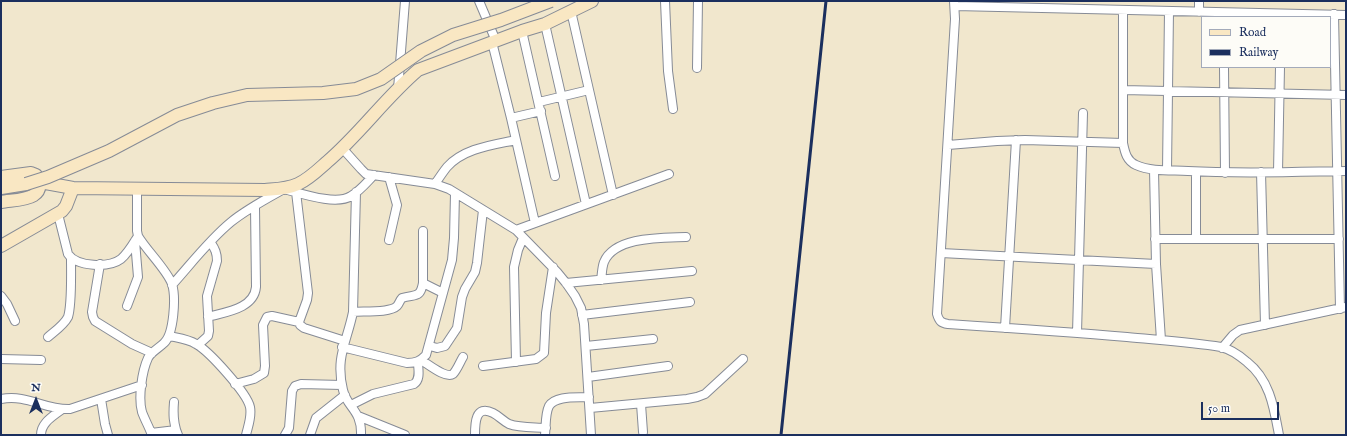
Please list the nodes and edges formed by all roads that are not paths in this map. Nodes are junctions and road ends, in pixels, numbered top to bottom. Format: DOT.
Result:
graph roads {
  1 [pos="405,1"];
  2 [pos="479,1"];
  3 [pos="551,1"];
  4 [pos="592,1"];
  5 [pos="665,1"];
  6 [pos="698,1"];
  7 [pos="1131,1"];
  8 [pos="1199,1"];
  9 [pos="955,3"];
  10 [pos="1127,10"];
  11 [pos="571,11"];
  12 [pos="1169,11"];
  13 [pos="1199,12"];
  14 [pos="1334,14"];
  15 [pos="1224,15"];
  16 [pos="1281,15"];
  17 [pos="1346,15"];
  18 [pos="545,24"];
  19 [pos="522,31"];
  20 [pos="494,41"];
  21 [pos="697,68"];
  22 [pos="1224,68"];
  23 [pos="1280,68"];
  24 [pos="398,89"];
  25 [pos="589,90"];
  26 [pos="1123,90"];
  27 [pos="1168,91"];
  28 [pos="1224,92"];
  29 [pos="1280,94"];
  30 [pos="1336,95"];
  31 [pos="1346,95"];
  32 [pos="562,96"];
  33 [pos="539,102"];
  34 [pos="673,109"];
  35 [pos="541,112"];
  36 [pos="1083,113"];
  37 [pos="511,118"];
  38 [pos="516,140"];
  39 [pos="1016,140"];
  40 [pos="1083,142"];
  41 [pos="1123,143"];
  42 [pos="948,145"];
  43 [pos="343,149"];
  44 [pos="1154,170"];
  45 [pos="1167,170"];
  46 [pos="1337,171"];
  47 [pos="1346,171"];
  48 [pos="1196,172"];
  49 [pos="1261,172"];
  50 [pos="1278,172"];
  51 [pos="1225,173"];
  52 [pos="669,174"];
  53 [pos="2,175"];
  54 [pos="374,175"];
  55 [pos="555,176"];
  56 [pos="389,177"];
  57 [pos="40,182"];
  58 [pos="435,184"];
  59 [pos="1,188"];
  60 [pos="73,188"];
  61 [pos="137,188"];
  62 [pos="284,189"];
  63 [pos="296,192"];
  64 [pos="356,192"];
  65 [pos="455,193"];
  66 [pos="613,195"];
  67 [pos="1,202"];
  68 [pos="586,204"];
  69 [pos="255,207"];
  70 [pos="483,210"];
  71 [pos="58,214"];
  72 [pos="535,223"];
  73 [pos="423,230"];
  74 [pos="516,230"];
  75 [pos="686,237"];
  76 [pos="523,238"];
  77 [pos="137,239"];
  78 [pos="1155,239"];
  79 [pos="1196,239"];
  80 [pos="1263,239"];
  81 [pos="1339,239"];
  82 [pos="389,240"];
  83 [pos="210,243"];
  84 [pos="1,246"];
  85 [pos="941,254"];
  86 [pos="1010,257"];
  87 [pos="71,259"];
  88 [pos="1080,261"];
  89 [pos="100,264"];
  90 [pos="1156,264"];
  91 [pos="552,267"];
  92 [pos="692,270"];
  93 [pos="601,280"];
  94 [pos="423,283"];
  95 [pos="566,283"];
  96 [pos="172,285"];
  97 [pos="443,293"];
  98 [pos="1,296"];
  99 [pos="690,302"];
  100 [pos="127,306"];
  101 [pos="1343,308"];
  102 [pos="353,312"];
  103 [pos="582,315"];
  104 [pos="208,317"];
  105 [pos="15,321"];
  106 [pos="299,322"];
  107 [pos="1265,325"];
  108 [pos="1005,328"];
  109 [pos="1077,333"];
  110 [pos="169,336"];
  111 [pos="48,337"];
  112 [pos="653,339"];
  113 [pos="1161,340"];
  114 [pos="343,344"];
  115 [pos="198,345"];
  116 [pos="430,346"];
  117 [pos="586,346"];
  118 [pos="1222,348"];
  119 [pos="152,353"];
  120 [pos="463,357"];
  121 [pos="1,359"];
  122 [pos="743,359"];
  123 [pos="41,360"];
  124 [pos="420,361"];
  125 [pos="516,362"];
  126 [pos="483,366"];
  127 [pos="668,366"];
  128 [pos="588,376"];
  129 [pos="235,384"];
  130 [pos="142,385"];
  131 [pos="342,385"];
  132 [pos="345,395"];
  133 [pos="589,397"];
  134 [pos="1,399"];
  135 [pos="101,399"];
  136 [pos="174,402"];
  137 [pos="351,404"];
  138 [pos="641,404"];
  139 [pos="590,408"];
  140 [pos="61,410"];
  141 [pos="358,416"];
  142 [pos="546,431"];
  143 [pos="177,432"];
  144 [pos="390,432"];
  145 [pos="643,432"];
  146 [pos="151,434"];
  147 [pos="41,435"];
  148 [pos="108,435"];
  149 [pos="246,435"];
  150 [pos="285,435"];
  151 [pos="310,435"];
  152 [pos="360,435"];
  153 [pos="405,435"];
  154 [pos="475,435"];
  155 [pos="591,435"];
  156 [pos="1278,435"];
  1 -- 24 [label="street"];
  2 -- 20 [label="street"];
  3 -- 59 [label="street, bridge"];
  4 -- 11 [label="street"];
  5 -- 34 [label="street"];
  6 -- 21 [label="street"];
  7 -- 10 [label="street"];
  8 -- 13 [label="street"];
  9 -- 10 [label="street"];
  9 -- 42 [label="street"];
  10 -- 12 [label="street"];
  10 -- 26 [label="street"];
  11 -- 18 [label="street"];
  11 -- 25 [label="street"];
  12 -- 13 [label="street"];
  12 -- 27 [label="street"];
  13 -- 15 [label="street"];
  14 -- 16 [label="street"];
  14 -- 17 [label="street"];
  14 -- 30 [label="street"];
  15 -- 16 [label="street"];
  18 -- 19 [label="street"];
  18 -- 32 [label="street"];
  19 -- 20 [label="street"];
  19 -- 33 [label="street"];
  20 -- 24 [label="street"];
  20 -- 37 [label="street"];
  22 -- 28 [label="street"];
  23 -- 29 [label="street"];
  24 -- 43 [label="street"];
  25 -- 32 [label="street"];
  25 -- 66 [label="street"];
  26 -- 27 [label="street"];
  26 -- 41 [label="street"];
  27 -- 28 [label="street"];
  27 -- 45 [label="street"];
  28 -- 29 [label="street"];
  28 -- 51 [label="street"];
  29 -- 30 [label="street"];
  29 -- 50 [label="street"];
  30 -- 31 [label="street"];
  30 -- 46 [label="street"];
  32 -- 33 [label="street"];
  32 -- 68 [label="street"];
  33 -- 35 [label="street"];
  35 -- 37 [label="street"];
  35 -- 55 [label="street"];
  36 -- 40 [label="street"];
  37 -- 38 [label="street"];
  38 -- 58 [label="street"];
  38 -- 72 [label="street"];
  39 -- 40 [label="street"];
  39 -- 42 [label="street"];
  39 -- 86 [label="street"];
  40 -- 41 [label="street"];
  40 -- 88 [label="street"];
  41 -- 44 [label="street"];
  42 -- 85 [label="street"];
  43 -- 54 [label="street"];
  43 -- 62 [label="street"];
  44 -- 45 [label="street"];
  44 -- 78 [label="street"];
  45 -- 48 [label="street"];
  46 -- 47 [label="street"];
  46 -- 50 [label="street"];
  46 -- 81 [label="street"];
  48 -- 51 [label="street"];
  48 -- 79 [label="street"];
  49 -- 50 [label="street"];
  49 -- 51 [label="street"];
  49 -- 80 [label="street"];
  52 -- 66 [label="street"];
  53 -- 57 [label="street"];
  54 -- 56 [label="street"];
  54 -- 64 [label="street"];
  56 -- 58 [label="street"];
  56 -- 82 [label="street"];
  57 -- 60 [label="street"];
  57 -- 67 [label="street"];
  58 -- 65 [label="street"];
  60 -- 61 [label="street"];
  60 -- 71 [label="street"];
  61 -- 62 [label="street"];
  61 -- 77 [label="street"];
  62 -- 63 [label="street"];
  62 -- 69 [label="street"];
  63 -- 64 [label="street"];
  63 -- 106 [label="street"];
  64 -- 102 [label="street"];
  65 -- 70 [label="street"];
  65 -- 97 [label="street"];
  66 -- 68 [label="street"];
  68 -- 72 [label="street"];
  69 -- 83 [label="street"];
  69 -- 104 [label="street"];
  70 -- 74 [label="street"];
  70 -- 116 [label="street"];
  71 -- 84 [label="street"];
  71 -- 87 [label="street"];
  72 -- 74 [label="street"];
  73 -- 94 [label="street"];
  74 -- 76 [label="street"];
  75 -- 93 [label="street"];
  76 -- 91 [label="street"];
  76 -- 125 [label="street"];
  77 -- 89 [label="street"];
  77 -- 96 [label="street"];
  77 -- 100 [label="street"];
  78 -- 79 [label="street"];
  78 -- 90 [label="street"];
  79 -- 80 [label="street"];
  80 -- 81 [label="street"];
  80 -- 107 [label="street"];
  81 -- 101 [label="street"];
  83 -- 96 [label="street"];
  83 -- 104 [label="street"];
  85 -- 86 [label="street"];
  85 -- 108 [label="street"];
  86 -- 88 [label="street"];
  86 -- 108 [label="street"];
  87 -- 89 [label="street"];
  87 -- 111 [label="street"];
  88 -- 90 [label="street"];
  88 -- 109 [label="street"];
  89 -- 119 [label="street"];
  90 -- 113 [label="street"];
  91 -- 95 [label="street"];
  91 -- 125 [label="street"];
  92 -- 93 [label="street"];
  93 -- 95 [label="street"];
  94 -- 97 [label="street"];
  94 -- 102 [label="street"];
  95 -- 103 [label="street"];
  96 -- 110 [label="street"];
  97 -- 116 [label="street"];
  98 -- 105 [label="street"];
  99 -- 103 [label="street"];
  101 -- 107 [label="street"];
  102 -- 114 [label="street"];
  103 -- 117 [label="street"];
  104 -- 115 [label="street"];
  106 -- 114 [label="street"];
  106 -- 129 [label="street"];
  107 -- 118 [label="street"];
  108 -- 109 [label="street"];
  109 -- 113 [label="street"];
  110 -- 115 [label="street"];
  110 -- 119 [label="street"];
  112 -- 117 [label="street"];
  113 -- 118 [label="street"];
  114 -- 124 [label="street"];
  114 -- 131 [label="street"];
  115 -- 129 [label="street"];
  116 -- 124 [label="street"];
  117 -- 128 [label="street"];
  118 -- 156 [label="street"];
  119 -- 130 [label="street"];
  120 -- 124 [label="street"];
  121 -- 123 [label="street"];
  122 -- 138 [label="street"];
  124 -- 137 [label="street"];
  125 -- 126 [label="street"];
  127 -- 128 [label="street"];
  128 -- 133 [label="street"];
  129 -- 149 [label="street"];
  130 -- 135 [label="street"];
  130 -- 146 [label="street"];
  131 -- 132 [label="street"];
  131 -- 150 [label="street"];
  132 -- 137 [label="street"];
  132 -- 151 [label="street"];
  133 -- 139 [label="street"];
  133 -- 142 [label="street"];
  134 -- 140 [label="street"];
  135 -- 140 [label="street"];
  135 -- 148 [label="street"];
  136 -- 143 [label="street"];
  137 -- 141 [label="street"];
  138 -- 139 [label="street"];
  138 -- 145 [label="street"];
  139 -- 155 [label="street"];
  140 -- 147 [label="street"];
  141 -- 144 [label="street"];
  141 -- 152 [label="street"];
  142 -- 154 [label="street"];
  143 -- 146 [label="street"];
  144 -- 153 [label="street"];
}
